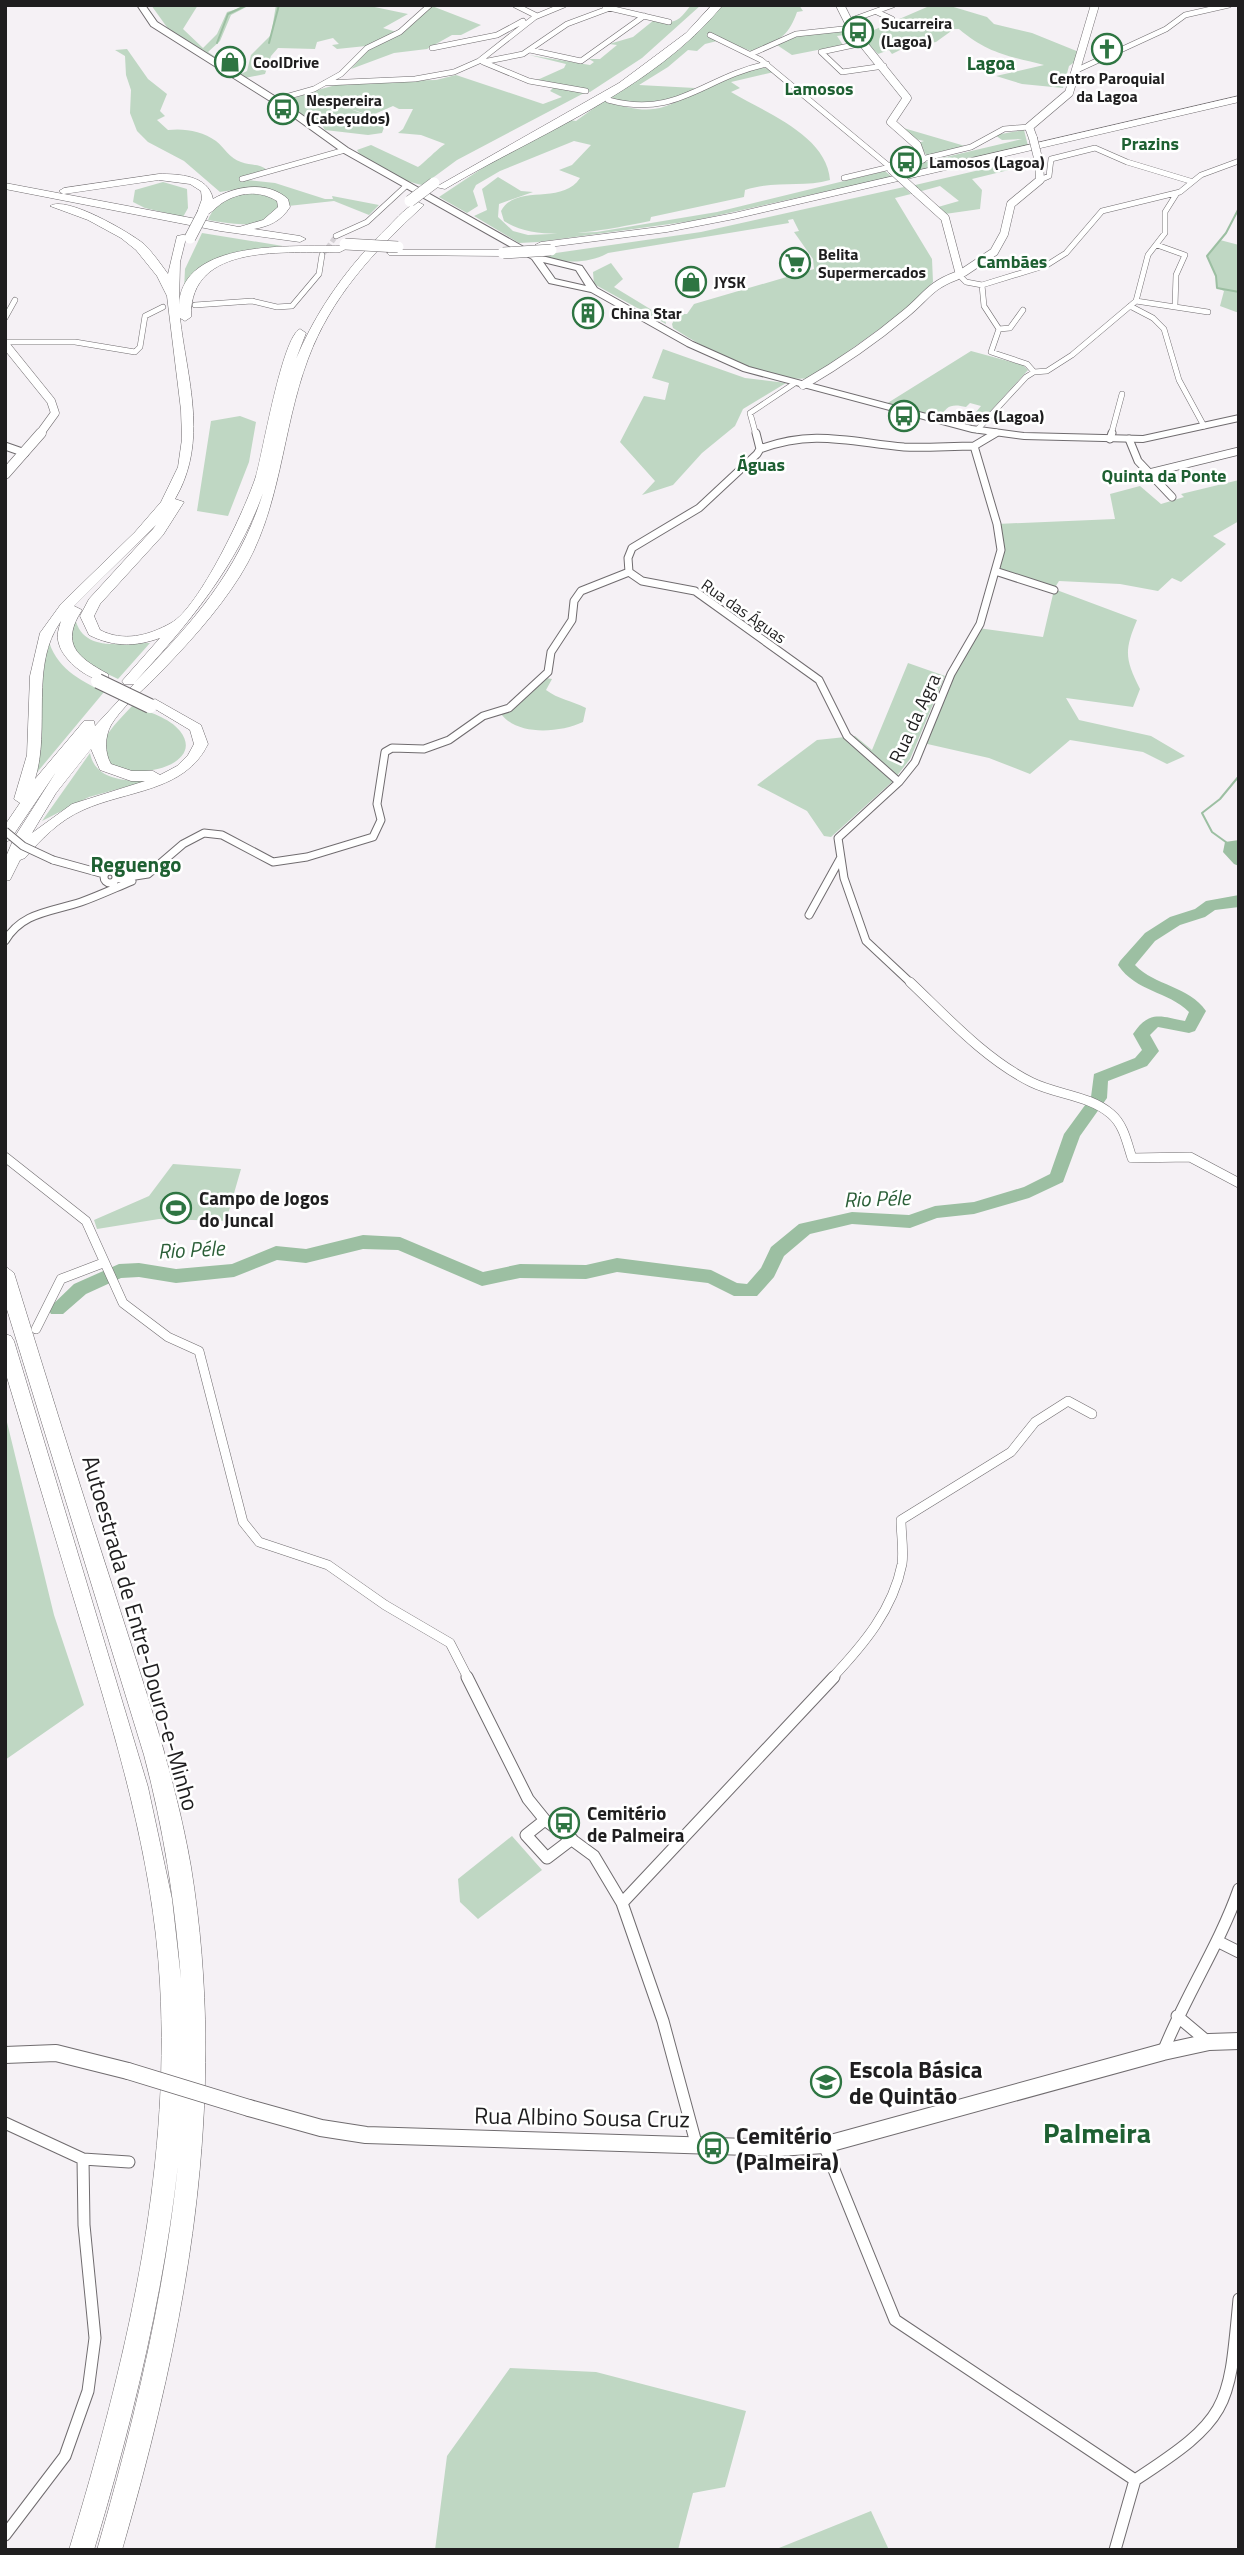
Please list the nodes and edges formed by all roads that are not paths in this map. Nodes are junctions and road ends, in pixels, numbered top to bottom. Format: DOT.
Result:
graph roads {
  1 [pos="141,5"];
  2 [pos="148,5"];
  3 [pos="430,5"];
  4 [pos="514,5"];
  5 [pos="564,5"];
  6 [pos="600,5"];
  7 [pos="707,5"];
  8 [pos="718,5"];
  9 [pos="840,5"];
  10 [pos="893,5"];
  11 [pos="1095,5"];
  12 [pos="1229,5"];
  13 [pos="610,8"];
  14 [pos="877,12"];
  15 [pos="644,16"];
  16 [pos="535,17"];
  17 [pos="892,19"];
  18 [pos="669,22"];
  19 [pos="850,25"];
  20 [pos="164,30"];
  21 [pos="710,36"];
  22 [pos="489,37"];
  23 [pos="863,43"];
  24 [pos="498,46"];
  25 [pos="432,48"];
  26 [pos="530,50"];
  27 [pos="751,54"];
  28 [pos="480,61"];
  29 [pos="767,64"];
  30 [pos="884,66"];
  31 [pos="1077,70"];
  32 [pos="326,83"];
  33 [pos="586,91"];
  34 [pos="1239,99"];
  35 [pos="608,100"];
  36 [pos="278,102"];
  37 [pos="1239,104"];
  38 [pos="1214,109"];
  39 [pos="1029,127"];
  40 [pos="1033,138"];
  41 [pos="345,150"];
  42 [pos="922,159"];
  43 [pos="1239,161"];
  44 [pos="1039,162"];
  45 [pos="891,169"];
  46 [pos="844,178"];
  47 [pos="242,179"];
  48 [pos="1040,180"];
  49 [pos="1190,181"];
  50 [pos="407,184"];
  51 [pos="437,185"];
  52 [pos="5,186"];
  53 [pos="5,192"];
  54 [pos="1177,193"];
  55 [pos="27,196"];
  56 [pos="414,203"];
  57 [pos="199,213"];
  58 [pos="156,216"];
  59 [pos="220,228"];
  60 [pos="340,243"];
  61 [pos="1157,245"];
  62 [pos="322,255"];
  63 [pos="535,257"];
  64 [pos="566,265"];
  65 [pos="548,271"];
  66 [pos="584,274"];
  67 [pos="960,274"];
  68 [pos="567,283"];
  69 [pos="982,285"];
  70 [pos="594,290"];
  71 [pos="15,300"];
  72 [pos="1136,301"];
  73 [pos="195,305"];
  74 [pos="1130,306"];
  75 [pos="1175,306"];
  76 [pos="1023,310"];
  77 [pos="1208,312"];
  78 [pos="174,313"];
  79 [pos="5,318"];
  80 [pos="999,329"];
  81 [pos="5,343"];
  82 [pos="1034,372"];
  83 [pos="817,383"];
  84 [pos="799,384"];
  85 [pos="1122,394"];
  86 [pos="1202,421"];
  87 [pos="1237,421"];
  88 [pos="977,430"];
  89 [pos="997,433"];
  90 [pos="1112,434"];
  91 [pos="1127,439"];
  92 [pos="5,446"];
  93 [pos="974,446"];
  94 [pos="760,449"];
  95 [pos="1239,452"];
  96 [pos="25,453"];
  97 [pos="1149,473"];
  98 [pos="5,474"];
  99 [pos="189,478"];
  100 [pos="1172,497"];
  101 [pos="995,571"];
  102 [pos="629,572"];
  103 [pos="85,587"];
  104 [pos="1054,590"];
  105 [pos="182,621"];
  106 [pos="100,679"];
  107 [pos="153,705"];
  108 [pos="108,720"];
  109 [pos="899,782"];
  110 [pos="7,832"];
  111 [pos="839,859"];
  112 [pos="7,872"];
  113 [pos="104,876"];
  114 [pos="116,879"];
  115 [pos="137,880"];
  116 [pos="98,895"];
  117 [pos="809,915"];
  118 [pos="5,941"];
  119 [pos="5,1157"];
  120 [pos="1239,1183"];
  121 [pos="108,1270"];
  122 [pos="5,1273"];
  123 [pos="36,1329"];
  124 [pos="5,1341"];
  125 [pos="1092,1415"];
  126 [pos="545,1820"];
  127 [pos="572,1839"];
  128 [pos="1239,1889"];
  129 [pos="622,1903"];
  130 [pos="1217,1941"];
  131 [pos="1239,1952"];
  132 [pos="1177,2016"];
  133 [pos="1239,2041"];
  134 [pos="1209,2042"];
  135 [pos="1163,2052"];
  136 [pos="5,2055"];
  137 [pos="5,2123"];
  138 [pos="696,2143"];
  139 [pos="824,2145"];
  140 [pos="83,2159"];
  141 [pos="129,2162"];
  142 [pos="1239,2299"];
  143 [pos="1135,2480"];
  144 [pos="5,2535"];
  145 [pos="81,2550"];
  146 [pos="109,2550"];
  147 [pos="1115,2550"];
  1 -- 20 [label="main road"];
  2 -- 20 [label="main road"];
  3 -- 32 [label="street"];
  4 -- 16 [label="street"];
  5 -- 16 [label="street"];
  6 -- 13 [label="street"];
  7 -- 51 [label="highway"];
  8 -- 51 [label="highway"];
  9 -- 19 [label="street"];
  10 -- 14 [label="street"];
  11 -- 31 [label="street"];
  12 -- 31 [label="street"];
  13 -- 15 [label="street"];
  13 -- 26 [label="street"];
  14 -- 17 [label="street"];
  14 -- 19 [label="street"];
  15 -- 18 [label="street"];
  15 -- 26 [label="street"];
  16 -- 22 [label="street"];
  16 -- 24 [label="street"];
  19 -- 23 [label="street"];
  19 -- 27 [label="street"];
  20 -- 36 [label="main road"];
  21 -- 27 [label="street"];
  22 -- 24 [label="street"];
  22 -- 25 [label="street"];
  23 -- 30 [label="street"];
  23 -- 30 [label="street"];
  24 -- 28 [label="street"];
  26 -- 28 [label="street"];
  27 -- 29 [label="street"];
  28 -- 32 [label="street"];
  28 -- 33 [label="street"];
  29 -- 35 [label="street"];
  29 -- 45 [label="street"];
  30 -- 42 [label="street"];
  31 -- 39 [label="street"];
  32 -- 36 [label="street"];
  34 -- 38 [label="highway"];
  36 -- 41 [label="main road"];
  37 -- 38 [label="highway"];
  38 -- 60 [label="highway, bridge"];
  39 -- 40 [label="street"];
  39 -- 42 [label="street"];
  40 -- 44 [label="street, bridge"];
  41 -- 47 [label="street"];
  41 -- 50 [label="main road"];
  42 -- 45 [label="street"];
  43 -- 49 [label="street"];
  44 -- 48 [label="street"];
  45 -- 46 [label="street"];
  45 -- 67 [label="street, bridge"];
  48 -- 49 [label="street"];
  48 -- 67 [label="street"];
  49 -- 54 [label="street"];
  50 -- 60 [label="street"];
  50 -- 63 [label="main road"];
  51 -- 56 [label="highway"];
  52 -- 57 [label="highway"];
  52 -- 58 [label="highway"];
  53 -- 55 [label="highway"];
  54 -- 61 [label="street"];
  54 -- 69 [label="street"];
  55 -- 60 [label="highway"];
  55 -- 78 [label="highway"];
  56 -- 105 [label="highway"];
  56 -- 108 [label="highway"];
  57 -- 58 [label="highway"];
  57 -- 59 [label="highway"];
  57 -- 78 [label="highway, bridge"];
  58 -- 59 [label="highway"];
  59 -- 60 [label="highway"];
  60 -- 78 [label="highway"];
  61 -- 72 [label="street"];
  61 -- 75 [label="street"];
  62 -- 73 [label="street"];
  63 -- 64 [label="main road"];
  63 -- 65 [label="main road"];
  64 -- 65 [label="main road"];
  64 -- 66 [label="main road"];
  65 -- 68 [label="main road"];
  66 -- 68 [label="main road"];
  66 -- 70 [label="main road"];
  67 -- 69 [label="street"];
  67 -- 83 [label="street"];
  68 -- 70 [label="main road"];
  69 -- 80 [label="street"];
  70 -- 84 [label="main road"];
  71 -- 79 [label="street"];
  72 -- 74 [label="street"];
  72 -- 75 [label="street"];
  74 -- 82 [label="street"];
  74 -- 86 [label="street"];
  75 -- 77 [label="street"];
  76 -- 80 [label="street"];
  78 -- 81 [label="street"];
  78 -- 99 [label="highway"];
  78 -- 103 [label="highway"];
  80 -- 82 [label="street"];
  81 -- 96 [label="street"];
  82 -- 88 [label="street"];
  83 -- 84 [label="main road"];
  83 -- 88 [label="main road"];
  84 -- 94 [label="street"];
  85 -- 90 [label="street"];
  86 -- 87 [label="main road"];
  86 -- 91 [label="main road"];
  88 -- 89 [label="main road"];
  89 -- 90 [label="main road"];
  89 -- 93 [label="street"];
  90 -- 91 [label="main road"];
  91 -- 97 [label="street"];
  92 -- 96 [label="street"];
  93 -- 94 [label="street"];
  93 -- 101 [label="street, Rua da Agra"];
  94 -- 102 [label="street"];
  95 -- 97 [label="street"];
  96 -- 98 [label="street"];
  97 -- 100 [label="street"];
  99 -- 105 [label="highway"];
  99 -- 106 [label="highway"];
  101 -- 104 [label="street"];
  101 -- 109 [label="street, Rua da Agra"];
  102 -- 109 [label="street, Rua das Águas"];
  102 -- 115 [label="street"];
  103 -- 106 [label="highway"];
  103 -- 110 [label="highway"];
  105 -- 110 [label="highway"];
  106 -- 107 [label="highway, bridge"];
  107 -- 108 [label="highway"];
  107 -- 112 [label="highway"];
  108 -- 112 [label="highway"];
  109 -- 111 [label="street, Rua da Agra"];
  110 -- 113 [label="street, bridge"];
  111 -- 117 [label="street"];
  111 -- 120 [label="street"];
  113 -- 114 [label="street"];
  113 -- 116 [label="street"];
  114 -- 115 [label="street"];
  115 -- 116 [label="street"];
  116 -- 118 [label="street"];
  119 -- 121 [label="street"];
  121 -- 123 [label="street"];
  121 -- 126 [label="street"];
  122 -- 146 [label="highway, Autoestrada de Entre-Douro-e-Minho"];
  124 -- 145 [label="highway"];
  125 -- 129 [label="street"];
  126 -- 127 [label="street"];
  126 -- 127 [label="street"];
  127 -- 129 [label="street"];
  128 -- 130 [label="street"];
  129 -- 138 [label="street"];
  130 -- 131 [label="street"];
  130 -- 132 [label="street"];
  132 -- 134 [label="street"];
  132 -- 135 [label="street"];
  133 -- 134 [label="street, Rua Albino Sousa Cruz"];
  134 -- 135 [label="street, Rua Albino Sousa Cruz"];
  135 -- 139 [label="street, Rua Albino Sousa Cruz"];
  136 -- 138 [label="street, Rua Albino Sousa Cruz, bridge"];
  137 -- 140 [label="street"];
  138 -- 139 [label="street, Rua Albino Sousa Cruz"];
  139 -- 143 [label="street"];
  140 -- 141 [label="street"];
  140 -- 144 [label="street"];
  142 -- 143 [label="street"];
  143 -- 147 [label="street"];
}
